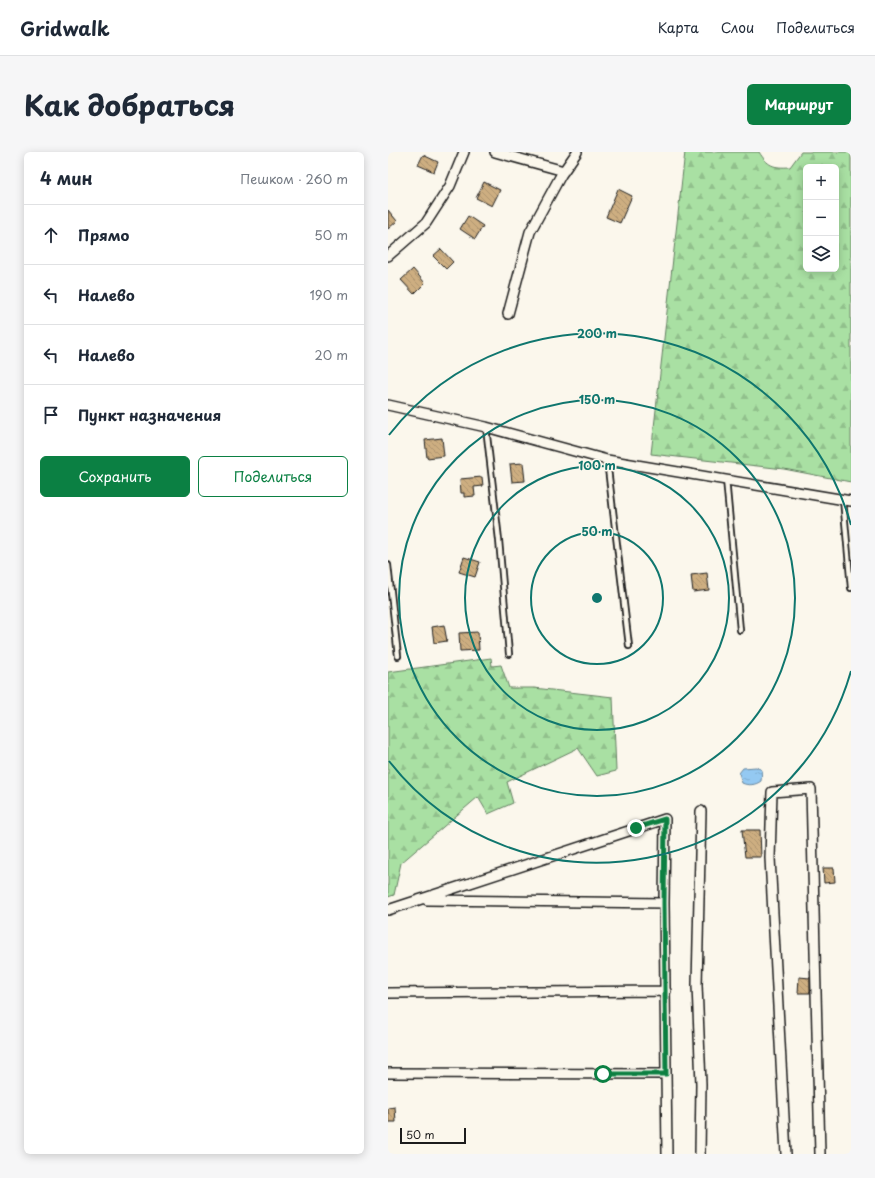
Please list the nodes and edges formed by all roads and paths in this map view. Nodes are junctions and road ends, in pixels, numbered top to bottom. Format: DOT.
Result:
graph roads {
  1 [pos="464,152"];
  2 [pos="495,152"];
  3 [pos="577,152"];
  4 [pos="564,171"];
  5 [pos="388,256"];
  6 [pos="508,314"];
  7 [pos="388,405"];
  8 [pos="486,427"];
  9 [pos="607,460"];
  10 [pos="726,479"];
  11 [pos="847,500"];
  12 [pos="388,565"];
  13 [pos="851,588"];
  14 [pos="740,630"];
  15 [pos="629,646"];
  16 [pos="509,654"];
  17 [pos="398,656"];
  18 [pos="701,810"];
  19 [pos="420,900"];
  20 [pos="664,903"];
  21 [pos="388,910"];
  22 [pos="666,991"];
  23 [pos="388,993"];
  24 [pos="388,1073"];
  25 [pos="666,1074"];
  26 [pos="667,1154"];
  27 [pos="700,1154"];
  28 [pos="786,1154"];
  29 [pos="820,1154"];
  1 -- 5 [label="street"];
  2 -- 4 [label="street"];
  3 -- 4 [label="street"];
  4 -- 6 [label="street"];
  7 -- 8 [label="street"];
  8 -- 9 [label="street"];
  8 -- 16 [label="lane"];
  9 -- 10 [label="street"];
  9 -- 15 [label="lane"];
  10 -- 11 [label="street"];
  10 -- 14 [label="lane"];
  11 -- 13 [label="lane"];
  12 -- 17 [label="lane"];
  18 -- 27 [label="street"];
  19 -- 20 [label="street"];
  19 -- 20 [label="street"];
  19 -- 21 [label="street"];
  20 -- 22 [label="street"];
  22 -- 23 [label="street"];
  22 -- 25 [label="street"];
  24 -- 25 [label="street"];
  25 -- 26 [label="street"];
  28 -- 29 [label="street"];
}
